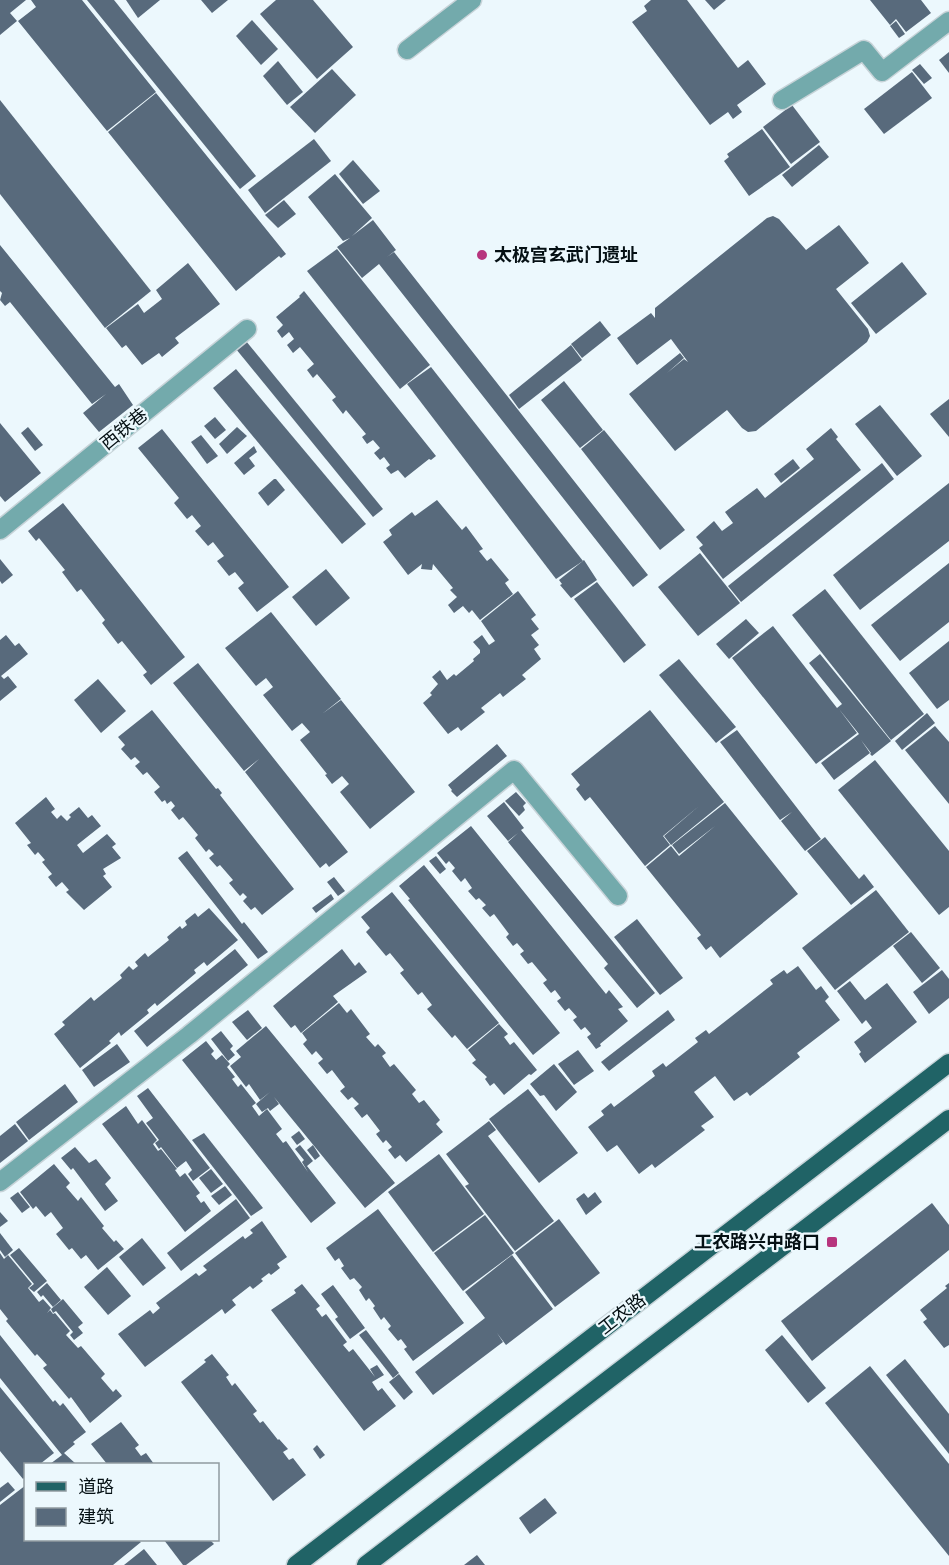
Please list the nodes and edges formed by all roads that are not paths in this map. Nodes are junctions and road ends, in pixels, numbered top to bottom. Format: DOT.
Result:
graph roads {
  1 [pos="472,0"];
  2 [pos="949,21"];
  3 [pos="407,50"];
  4 [pos="782,100"];
  5 [pos="248,329"];
  6 [pos="0,530"];
  7 [pos="618,896"];
  8 [pos="949,1063"];
  9 [pos="949,1119"];
  10 [pos="0,1182"];
  11 [pos="296,1565"];
  12 [pos="366,1565"];
  1 -- 3 [label="street"];
  2 -- 4 [label="street"];
  5 -- 6 [label="street, 西铁巷"];
  7 -- 10 [label="street"];
  8 -- 11 [label="main road, 工农路"];
  9 -- 12 [label="main road"];
}
